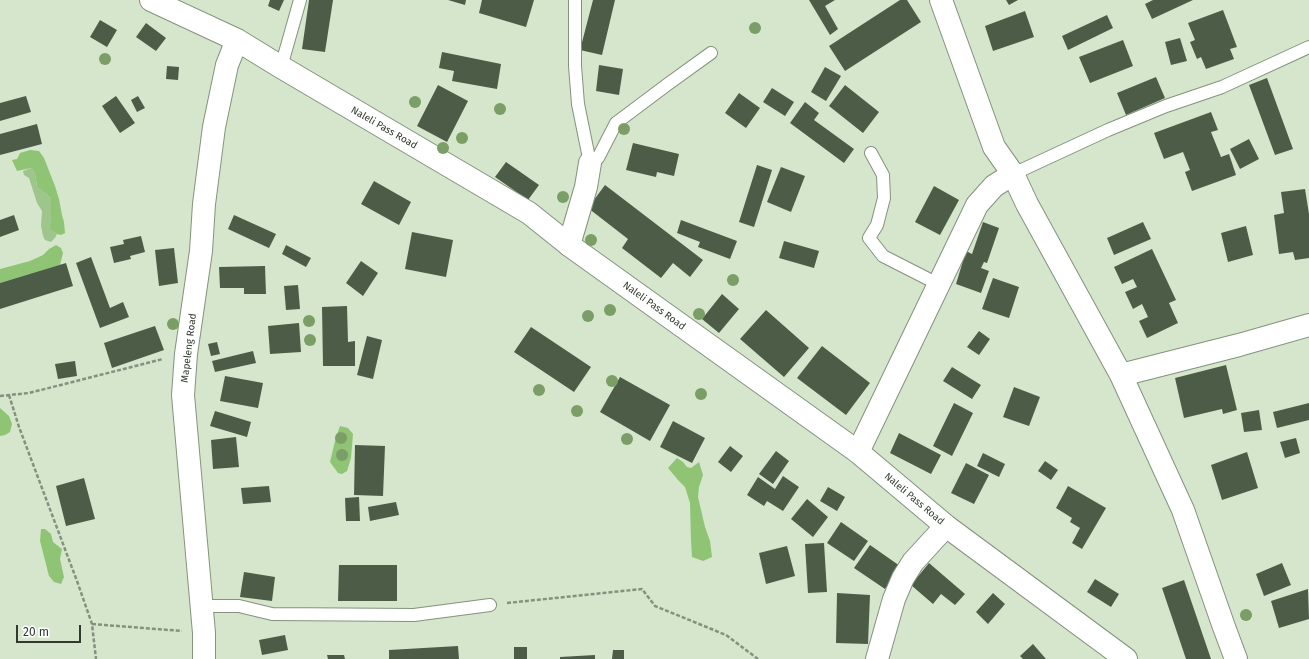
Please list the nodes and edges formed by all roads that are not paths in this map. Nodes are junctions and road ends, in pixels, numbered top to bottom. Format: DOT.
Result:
graph roads {
  1 [pos="151,0"];
  2 [pos="300,0"];
  3 [pos="575,0"];
  4 [pos="947,2"];
  5 [pos="237,40"];
  6 [pos="1309,46"];
  7 [pos="712,53"];
  8 [pos="281,67"];
  9 [pos="871,153"];
  10 [pos="590,163"];
  11 [pos="1013,174"];
  12 [pos="569,245"];
  13 [pos="938,284"];
  14 [pos="1309,325"];
  15 [pos="1121,375"];
  16 [pos="858,452"];
  17 [pos="946,526"];
  18 [pos="490,605"];
  19 [pos="202,606"];
  20 [pos="204,659"];
  21 [pos="877,659"];
  22 [pos="1126,659"];
  23 [pos="1236,659"];
  1 -- 5 [label="street, Naleli Pass Road"];
  2 -- 8 [label="lane"];
  3 -- 10 [label="lane"];
  4 -- 11 [label="street"];
  5 -- 8 [label="street, Naleli Pass Road"];
  5 -- 19 [label="street, Mapeleng Road"];
  6 -- 11 [label="lane"];
  7 -- 10 [label="lane"];
  8 -- 12 [label="street, Naleli Pass Road"];
  9 -- 13 [label="lane"];
  10 -- 12 [label="street"];
  11 -- 13 [label="street"];
  11 -- 15 [label="street"];
  12 -- 16 [label="street, Naleli Pass Road"];
  13 -- 16 [label="street"];
  14 -- 15 [label="street"];
  15 -- 23 [label="street"];
  16 -- 17 [label="street, Naleli Pass Road"];
  17 -- 21 [label="street"];
  17 -- 22 [label="street, Naleli Pass Road"];
  18 -- 19 [label="lane"];
  19 -- 20 [label="street, Mapeleng Road"];
}
